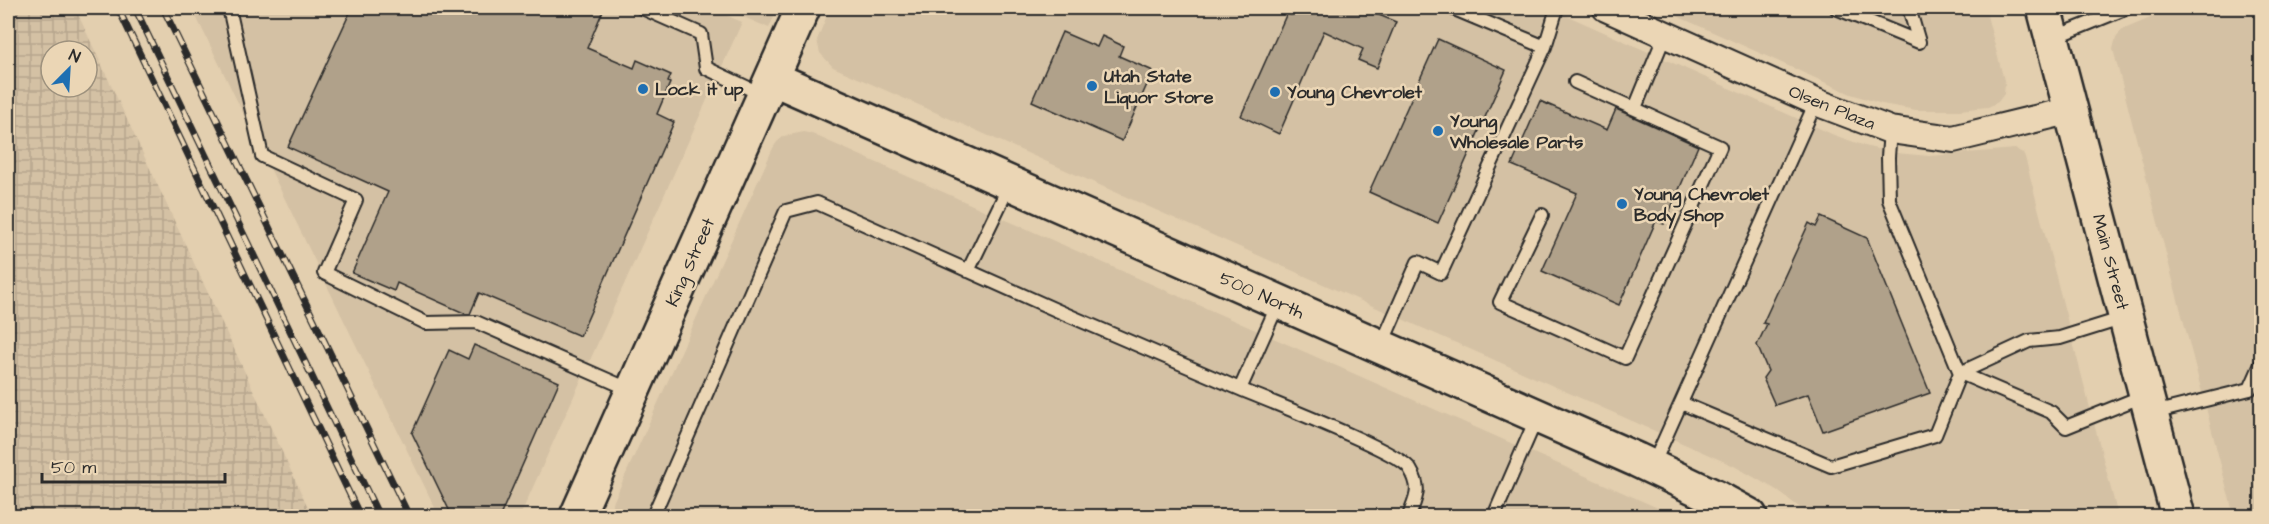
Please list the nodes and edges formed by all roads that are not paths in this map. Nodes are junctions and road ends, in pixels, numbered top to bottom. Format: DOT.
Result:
graph roads {
  1 [pos="229,8"];
  2 [pos="642,8"];
  3 [pos="803,8"];
  4 [pos="1452,8"];
  5 [pos="1557,8"];
  6 [pos="1606,8"];
  7 [pos="1836,8"];
  8 [pos="1909,8"];
  9 [pos="2127,8"];
  10 [pos="2049,23"];
  11 [pos="1665,35"];
  12 [pos="1545,47"];
  13 [pos="1575,82"];
  14 [pos="768,86"];
  15 [pos="1816,102"];
  16 [pos="1635,108"];
  17 [pos="2072,110"];
  18 [pos="1890,130"];
  19 [pos="1010,183"];
  20 [pos="1542,215"];
  21 [pos="969,271"];
  22 [pos="1279,302"];
  23 [pos="2126,317"];
  24 [pos="1381,347"];
  25 [pos="2262,362"];
  26 [pos="1960,373"];
  27 [pos="1240,389"];
  28 [pos="2256,390"];
  29 [pos="632,391"];
  30 [pos="1681,403"];
  31 [pos="2149,404"];
  32 [pos="1537,417"];
  33 [pos="1652,468"];
  34 [pos="577,516"];
  35 [pos="653,516"];
  36 [pos="1409,516"];
  37 [pos="1494,516"];
  38 [pos="1750,516"];
  39 [pos="2178,516"];
  1 -- 29 [label="lane"];
  2 -- 14 [label="lane"];
  3 -- 14 [label="street, King Street"];
  4 -- 12 [label="lane"];
  5 -- 12 [label="lane"];
  6 -- 11 [label="street, Olsen Plaza"];
  7 -- 8 [label="lane"];
  9 -- 10 [label="lane"];
  10 -- 17 [label="street, Main Street"];
  11 -- 15 [label="street, Olsen Plaza"];
  11 -- 16 [label="lane"];
  12 -- 24 [label="lane"];
  13 -- 16 [label="lane"];
  14 -- 19 [label="street, 500 North"];
  14 -- 29 [label="street, King Street"];
  15 -- 18 [label="street, Olsen Plaza"];
  15 -- 30 [label="lane"];
  16 -- 20 [label="lane"];
  17 -- 18 [label="street, Olsen Plaza"];
  17 -- 23 [label="street, Main Street"];
  18 -- 26 [label="lane"];
  19 -- 21 [label="lane"];
  19 -- 22 [label="street, 500 North"];
  21 -- 27 [label="lane"];
  21 -- 35 [label="lane"];
  22 -- 24 [label="street, 500 North"];
  22 -- 27 [label="lane"];
  23 -- 26 [label="lane"];
  23 -- 31 [label="street, Main Street"];
  24 -- 32 [label="street, 500 North"];
  25 -- 28 [label="lane"];
  26 -- 30 [label="lane"];
  26 -- 31 [label="lane"];
  27 -- 36 [label="lane"];
  28 -- 31 [label="lane"];
  29 -- 34 [label="street, King Street"];
  30 -- 33 [label="lane"];
  31 -- 39 [label="street, Main Street"];
  32 -- 33 [label="street, 500 North"];
  32 -- 37 [label="lane"];
  33 -- 38 [label="street, 500 North"];
}
